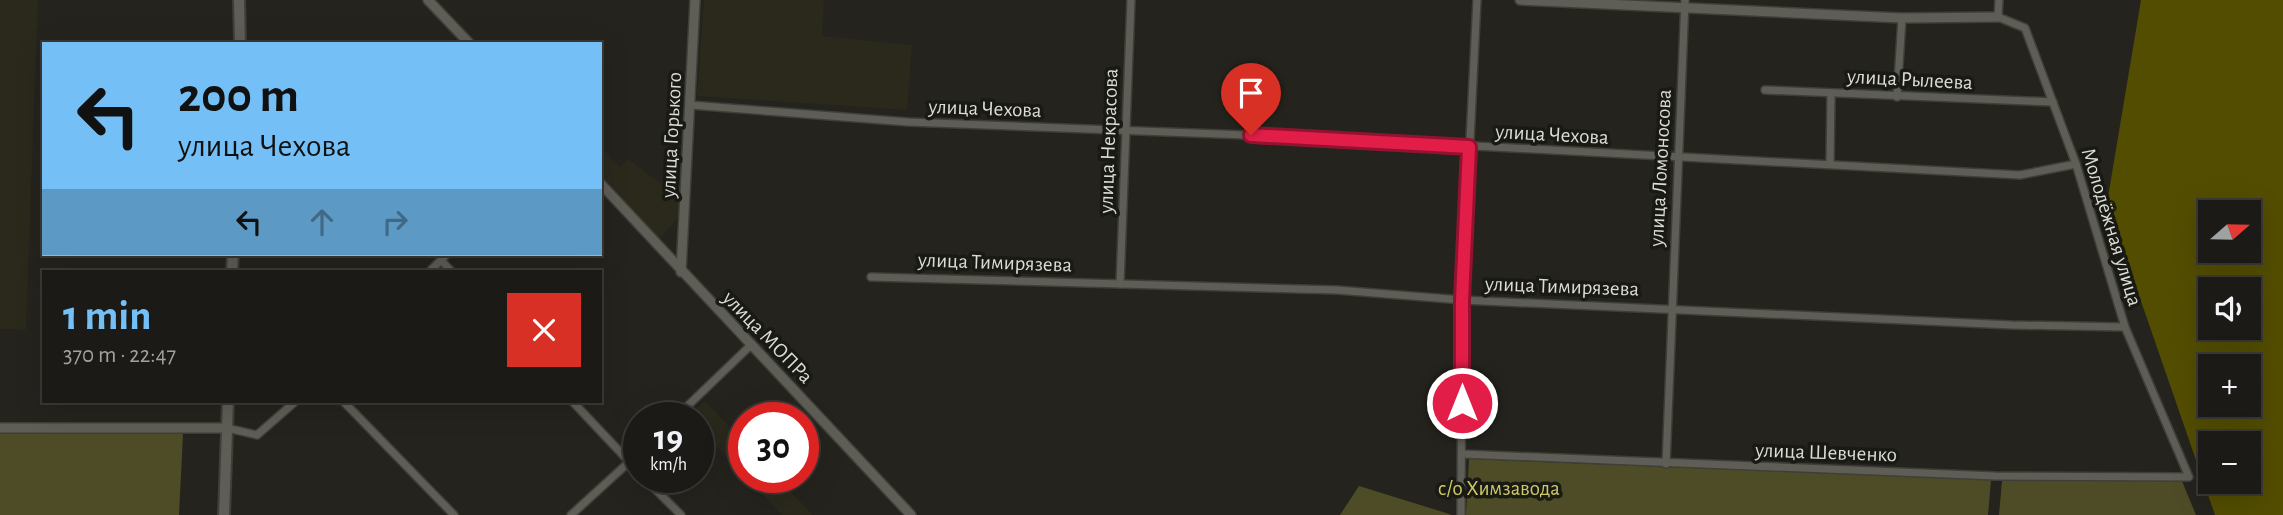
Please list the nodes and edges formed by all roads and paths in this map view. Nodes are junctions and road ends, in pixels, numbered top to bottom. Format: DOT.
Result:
graph roads {
  1 [pos="239,0"];
  2 [pos="428,0"];
  3 [pos="695,0"];
  4 [pos="1131,0"];
  5 [pos="1477,0"];
  6 [pos="1520,0"];
  7 [pos="1999,0"];
  8 [pos="1685,4"];
  9 [pos="1998,17"];
  10 [pos="1902,18"];
  11 [pos="240,42"];
  12 [pos="468,42"];
  13 [pos="1765,90"];
  14 [pos="1831,93"];
  15 [pos="1897,97"];
  16 [pos="2053,102"];
  17 [pos="690,105"];
  18 [pos="1126,130"];
  19 [pos="1469,147"];
  20 [pos="1679,157"];
  21 [pos="1830,164"];
  22 [pos="2076,164"];
  23 [pos="602,185"];
  24 [pos="445,256"];
  25 [pos="441,260"];
  26 [pos="431,270"];
  27 [pos="450,270"];
  28 [pos="681,272"];
  29 [pos="872,277"];
  30 [pos="1120,284"];
  31 [pos="1462,300"];
  32 [pos="1671,307"];
  33 [pos="2125,327"];
  34 [pos="751,345"];
  35 [pos="692,402"];
  36 [pos="228,403"];
  37 [pos="294,403"];
  38 [pos="345,403"];
  39 [pos="574,403"];
  40 [pos="0,428"];
  41 [pos="227,428"];
  42 [pos="1462,454"];
  43 [pos="623,456"];
  44 [pos="1666,464"];
  45 [pos="623,468"];
  46 [pos="2189,477"];
  47 [pos="659,493"];
  48 [pos="224,515"];
  49 [pos="454,515"];
  50 [pos="571,515"];
  51 [pos="681,515"];
  52 [pos="911,515"];
  53 [pos="1461,515"];
  1 -- 11 [label="main road"];
  2 -- 12 [label="street"];
  3 -- 17 [label="street, улица Горького"];
  4 -- 18 [label="street, улица Некрасова"];
  5 -- 19 [label="street"];
  6 -- 8 [label="street"];
  7 -- 9 [label="street"];
  8 -- 10 [label="street"];
  8 -- 20 [label="street, улица Ломоносова"];
  9 -- 10 [label="street"];
  9 -- 16 [label="street, Молодёжная улица"];
  10 -- 15 [label="street"];
  13 -- 14 [label="street, улица Рылеева"];
  14 -- 15 [label="street, улица Рылеева"];
  14 -- 21 [label="street"];
  15 -- 16 [label="street, улица Рылеева"];
  16 -- 22 [label="street, Молодёжная улица"];
  17 -- 18 [label="street, улица Чехова"];
  17 -- 28 [label="street, улица Горького"];
  18 -- 19 [label="street, улица Чехова"];
  18 -- 30 [label="street, улица Некрасова"];
  19 -- 20 [label="street, улица Чехова"];
  19 -- 31 [label="street"];
  20 -- 21 [label="street, улица Чехова"];
  20 -- 32 [label="street, улица Ломоносова"];
  21 -- 22 [label="street, улица Чехова"];
  22 -- 33 [label="street, Молодёжная улица"];
  23 -- 28 [label="street, улица МОПРа"];
  24 -- 25 [label="street"];
  25 -- 26 [label="street"];
  25 -- 27 [label="street"];
  28 -- 34 [label="street, улица МОПРа"];
  29 -- 30 [label="street, улица Тимирязева"];
  30 -- 31 [label="street, улица Тимирязева"];
  31 -- 32 [label="street, улица Тимирязева"];
  31 -- 42 [label="street"];
  32 -- 33 [label="street, улица Тимирязева"];
  32 -- 44 [label="street, улица Ломоносова"];
  33 -- 46 [label="street, Молодёжная улица"];
  34 -- 35 [label="street"];
  34 -- 52 [label="street, улица МОПРа"];
  36 -- 41 [label="main road"];
  37 -- 41 [label="street"];
  38 -- 49 [label="street"];
  39 -- 43 [label="street"];
  40 -- 41 [label="street"];
  41 -- 48 [label="main road"];
  42 -- 44 [label="street, улица Шевченко"];
  42 -- 53 [label="street"];
  44 -- 46 [label="street, улица Шевченко"];
  45 -- 50 [label="street"];
  47 -- 51 [label="street"];
}
